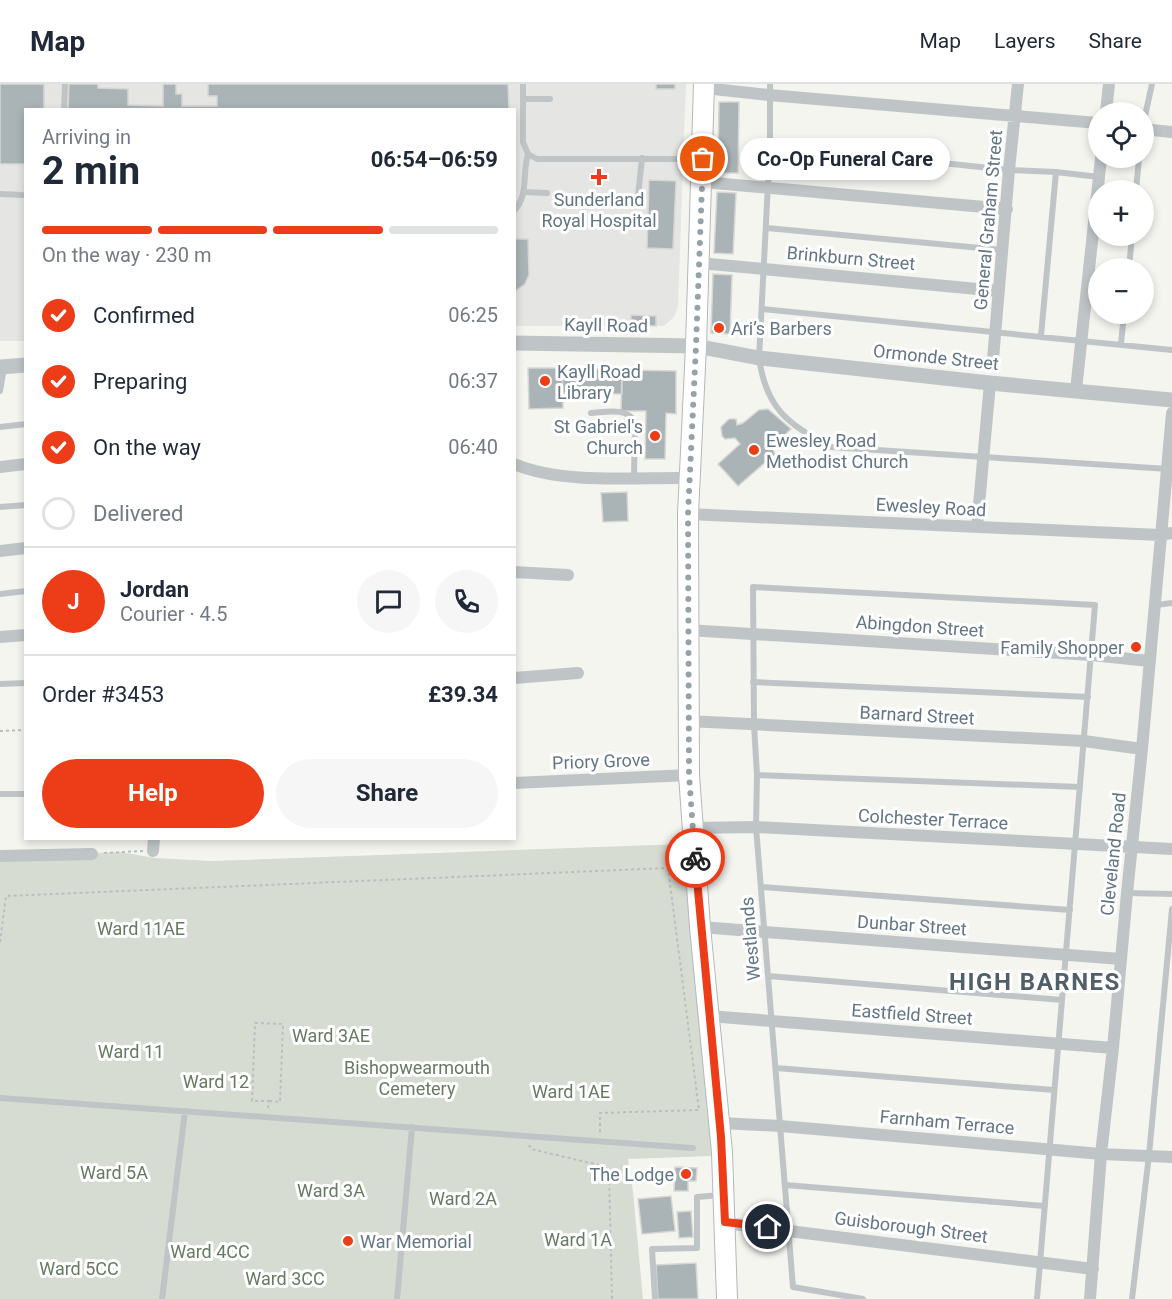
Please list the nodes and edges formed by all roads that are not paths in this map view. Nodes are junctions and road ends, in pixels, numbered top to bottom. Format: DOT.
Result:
graph roads {
  1 [pos="65,84"];
  2 [pos="523,84"];
  3 [pos="1018,84"];
  4 [pos="1109,84"];
  5 [pos="1152,84"];
  6 [pos="704,86"];
  7 [pos="769,90"];
  8 [pos="523,99"];
  9 [pos="550,99"];
  10 [pos="1107,102"];
  11 [pos="1148,102"];
  12 [pos="64,108"];
  13 [pos="1016,117"];
  14 [pos="1088,122"];
  15 [pos="1154,129"];
  16 [pos="1172,132"];
  17 [pos="770,145"];
  18 [pos="528,154"];
  19 [pos="642,158"];
  20 [pos="703,159"];
  21 [pos="1099,168"];
  22 [pos="1009,170"];
  23 [pos="1056,172"];
  24 [pos="1098,177"];
  25 [pos="702,182"];
  26 [pos="767,188"];
  27 [pos="524,192"];
  28 [pos="547,193"];
  29 [pos="0,194"];
  30 [pos="22,195"];
  31 [pos="638,196"];
  32 [pos="516,207"];
  33 [pos="1007,209"];
  34 [pos="767,228"];
  35 [pos="1002,250"];
  36 [pos="699,263"];
  37 [pos="764,268"];
  38 [pos="999,291"];
  39 [pos="762,309"];
  40 [pos="1123,324"];
  41 [pos="995,332"];
  42 [pos="1041,336"];
  43 [pos="1081,339"];
  44 [pos="516,343"];
  45 [pos="1121,344"];
  46 [pos="696,346"];
  47 [pos="1172,350"];
  48 [pos="759,358"];
  49 [pos="993,359"];
  50 [pos="24,365"];
  51 [pos="2,367"];
  52 [pos="990,383"];
  53 [pos="1076,390"];
  54 [pos="0,391"];
  55 [pos="1172,400"];
  56 [pos="591,412"];
  57 [pos="1172,413"];
  58 [pos="24,424"];
  59 [pos="0,427"];
  60 [pos="984,456"];
  61 [pos="24,464"];
  62 [pos="516,465"];
  63 [pos="0,467"];
  64 [pos="1169,469"];
  65 [pos="634,477"];
  66 [pos="690,478"];
  67 [pos="24,505"];
  68 [pos="0,507"];
  69 [pos="688,514"];
  70 [pos="977,527"];
  71 [pos="1166,534"];
  72 [pos="24,548"];
  73 [pos="0,550"];
  74 [pos="516,572"];
  75 [pos="568,575"];
  76 [pos="24,591"];
  77 [pos="0,594"];
  78 [pos="1172,603"];
  79 [pos="1155,605"];
  80 [pos="688,630"];
  81 [pos="753,634"];
  82 [pos="24,635"];
  83 [pos="0,637"];
  84 [pos="1091,655"];
  85 [pos="1150,661"];
  86 [pos="578,673"];
  87 [pos="516,678"];
  88 [pos="753,682"];
  89 [pos="24,683"];
  90 [pos="0,684"];
  91 [pos="1088,697"];
  92 [pos="688,722"];
  93 [pos="753,725"];
  94 [pos="1084,741"];
  95 [pos="1142,749"];
  96 [pos="689,775"];
  97 [pos="757,775"];
  98 [pos="516,783"];
  99 [pos="1080,787"];
  100 [pos="0,794"];
  101 [pos="24,794"];
  102 [pos="756,827"];
  103 [pos="693,828"];
  104 [pos="1075,844"];
  105 [pos="1133,846"];
  106 [pos="1172,849"];
  107 [pos="92,854"];
  108 [pos="0,856"];
  109 [pos="761,887"];
  110 [pos="1127,893"];
  111 [pos="1172,894"];
  112 [pos="1172,909"];
  113 [pos="1070,910"];
  114 [pos="700,927"];
  115 [pos="764,932"];
  116 [pos="1066,955"];
  117 [pos="1121,959"];
  118 [pos="768,976"];
  119 [pos="1062,1000"];
  120 [pos="708,1016"];
  121 [pos="772,1021"];
  122 [pos="1058,1043"];
  123 [pos="1113,1048"];
  124 [pos="776,1068"];
  125 [pos="1054,1090"];
  126 [pos="0,1098"];
  127 [pos="185,1111"];
  128 [pos="720,1123"];
  129 [pos="780,1126"];
  130 [pos="412,1127"];
  131 [pos="693,1148"];
  132 [pos="1049,1149"];
  133 [pos="1101,1154"];
  134 [pos="1149,1155"];
  135 [pos="1172,1157"];
  136 [pos="785,1185"];
  137 [pos="725,1194"];
  138 [pos="1045,1206"];
  139 [pos="725,1222"];
  140 [pos="789,1229"];
  141 [pos="1040,1261"];
  142 [pos="1093,1269"];
  143 [pos="162,1299"];
  144 [pos="398,1299"];
  145 [pos="655,1299"];
  146 [pos="727,1299"];
  147 [pos="863,1299"];
  148 [pos="1036,1299"];
  149 [pos="1090,1299"];
  150 [pos="1132,1299"];
  1 -- 12 [label="lane"];
  2 -- 8 [label="lane"];
  3 -- 13 [label="street, General Graham Street"];
  4 -- 10 [label="street"];
  5 -- 11 [label="lane"];
  6 -- 7 [label="street"];
  6 -- 20 [label="main road"];
  7 -- 13 [label="street"];
  7 -- 17 [label="lane"];
  8 -- 9 [label="lane"];
  8 -- 18 [label="lane"];
  13 -- 14 [label="street"];
  13 -- 22 [label="street, General Graham Street"];
  15 -- 16 [label="street"];
  17 -- 22 [label="lane"];
  17 -- 26 [label="lane"];
  18 -- 19 [label="lane"];
  18 -- 27 [label="lane"];
  19 -- 20 [label="lane"];
  19 -- 31 [label="lane"];
  20 -- 25 [label="main road"];
  21 -- 24 [label="street"];
  22 -- 23 [label="lane"];
  22 -- 33 [label="street, General Graham Street"];
  23 -- 24 [label="lane"];
  23 -- 42 [label="lane"];
  24 -- 43 [label="street"];
  25 -- 26 [label="street"];
  25 -- 36 [label="main road"];
  26 -- 33 [label="street"];
  26 -- 34 [label="lane"];
  27 -- 28 [label="lane"];
  27 -- 32 [label="lane"];
  29 -- 30 [label="lane"];
  33 -- 35 [label="street, General Graham Street"];
  34 -- 35 [label="lane"];
  34 -- 37 [label="lane"];
  35 -- 38 [label="street, General Graham Street"];
  36 -- 37 [label="street, Brinkburn Street"];
  36 -- 46 [label="main road"];
  37 -- 38 [label="street, Brinkburn Street"];
  37 -- 39 [label="lane"];
  38 -- 41 [label="street, General Graham Street"];
  39 -- 41 [label="lane"];
  39 -- 48 [label="lane"];
  40 -- 45 [label="lane"];
  41 -- 42 [label="lane"];
  41 -- 49 [label="street, General Graham Street"];
  42 -- 43 [label="lane"];
  43 -- 45 [label="lane"];
  43 -- 53 [label="street"];
  44 -- 46 [label="street, Kayll Road"];
  45 -- 47 [label="lane"];
  46 -- 48 [label="street, Ormonde Street"];
  46 -- 66 [label="main road"];
  48 -- 52 [label="street, Ormonde Street"];
  48 -- 60 [label="lane"];
  50 -- 51 [label="street"];
  51 -- 54 [label="lane"];
  52 -- 53 [label="street, Ormonde Street"];
  52 -- 60 [label="street"];
  53 -- 55 [label="street, Ormonde Street"];
  56 -- 65 [label="lane"];
  57 -- 64 [label="street, Cleveland Road"];
  58 -- 59 [label="lane"];
  60 -- 64 [label="lane"];
  60 -- 70 [label="street"];
  61 -- 63 [label="street"];
  62 -- 65 [label="street"];
  64 -- 71 [label="street, Cleveland Road"];
  65 -- 66 [label="street"];
  66 -- 69 [label="main road"];
  67 -- 68 [label="lane"];
  69 -- 70 [label="street, Ewesley Road"];
  69 -- 80 [label="main road"];
  70 -- 71 [label="street, Ewesley Road"];
  71 -- 79 [label="street, Cleveland Road"];
  72 -- 73 [label="street"];
  74 -- 75 [label="street"];
  76 -- 77 [label="lane"];
  78 -- 79 [label="lane"];
  79 -- 85 [label="street, Cleveland Road"];
  80 -- 81 [label="street, Abingdon Street"];
  80 -- 92 [label="main road"];
  81 -- 84 [label="street, Abingdon Street"];
  81 -- 84 [label="lane, Westlands"];
  81 -- 88 [label="lane, Westlands"];
  82 -- 83 [label="street"];
  84 -- 85 [label="street, Abingdon Street"];
  84 -- 91 [label="lane"];
  85 -- 95 [label="street, Cleveland Road"];
  86 -- 87 [label="street"];
  88 -- 91 [label="lane"];
  88 -- 93 [label="lane, Westlands"];
  89 -- 90 [label="lane"];
  91 -- 94 [label="lane"];
  92 -- 93 [label="street, Barnard Street"];
  92 -- 96 [label="main road"];
  93 -- 94 [label="street, Barnard Street"];
  93 -- 97 [label="lane, Westlands"];
  94 -- 95 [label="street, Barnard Street"];
  94 -- 99 [label="lane"];
  95 -- 105 [label="street, Cleveland Road"];
  96 -- 98 [label="street, Priory Grove"];
  96 -- 103 [label="main road"];
  97 -- 99 [label="lane"];
  97 -- 102 [label="lane, Westlands"];
  99 -- 104 [label="lane"];
  100 -- 101 [label="lane"];
  102 -- 103 [label="street, Colchester Terrace"];
  102 -- 104 [label="street, Colchester Terrace"];
  102 -- 109 [label="lane, Westlands"];
  103 -- 114 [label="main road"];
  104 -- 105 [label="street, Colchester Terrace"];
  104 -- 113 [label="lane"];
  105 -- 106 [label="street, Colchester Terrace"];
  105 -- 110 [label="street, Cleveland Road"];
  107 -- 108 [label="street"];
  109 -- 113 [label="lane"];
  109 -- 115 [label="lane, Westlands"];
  110 -- 111 [label="lane"];
  110 -- 117 [label="street, Cleveland Road"];
  112 -- 134 [label="lane"];
  113 -- 116 [label="lane"];
  114 -- 115 [label="street, Dunbar Street"];
  114 -- 120 [label="main road"];
  115 -- 116 [label="street, Dunbar Street"];
  115 -- 118 [label="lane, Westlands"];
  116 -- 117 [label="street, Dunbar Street"];
  116 -- 119 [label="lane"];
  117 -- 123 [label="street, Cleveland Road"];
  118 -- 119 [label="lane"];
  118 -- 121 [label="lane, Westlands"];
  119 -- 122 [label="lane"];
  120 -- 121 [label="street, Eastfield Street"];
  120 -- 128 [label="main road"];
  121 -- 122 [label="street, Eastfield Street"];
  121 -- 124 [label="lane, Westlands"];
  122 -- 123 [label="street, Eastfield Street"];
  122 -- 125 [label="lane"];
  123 -- 133 [label="street, Cleveland Road"];
  124 -- 125 [label="lane"];
  124 -- 129 [label="lane, Westlands"];
  125 -- 132 [label="lane"];
  126 -- 127 [label="lane"];
  127 -- 130 [label="lane"];
  127 -- 143 [label="lane"];
  128 -- 129 [label="street, Farnham Terrace"];
  128 -- 137 [label="main road"];
  129 -- 132 [label="street, Farnham Terrace"];
  129 -- 136 [label="lane, Westlands"];
  130 -- 131 [label="lane"];
  130 -- 144 [label="lane"];
  132 -- 133 [label="street, Farnham Terrace"];
  132 -- 138 [label="lane"];
  133 -- 134 [label="street, Farnham Terrace"];
  133 -- 142 [label="street, Cleveland Road"];
  134 -- 135 [label="street, Farnham Terrace"];
  134 -- 150 [label="lane"];
  136 -- 138 [label="lane"];
  136 -- 140 [label="lane, Westlands"];
  137 -- 139 [label="main road"];
  137 -- 145 [label="lane"];
  138 -- 141 [label="lane"];
  139 -- 140 [label="street, Guisborough Street"];
  139 -- 146 [label="main road"];
  140 -- 141 [label="street, Guisborough Street"];
  140 -- 147 [label="lane, Westlands"];
  141 -- 142 [label="street, Guisborough Street"];
  141 -- 148 [label="lane"];
  142 -- 149 [label="street, Cleveland Road"];
}
